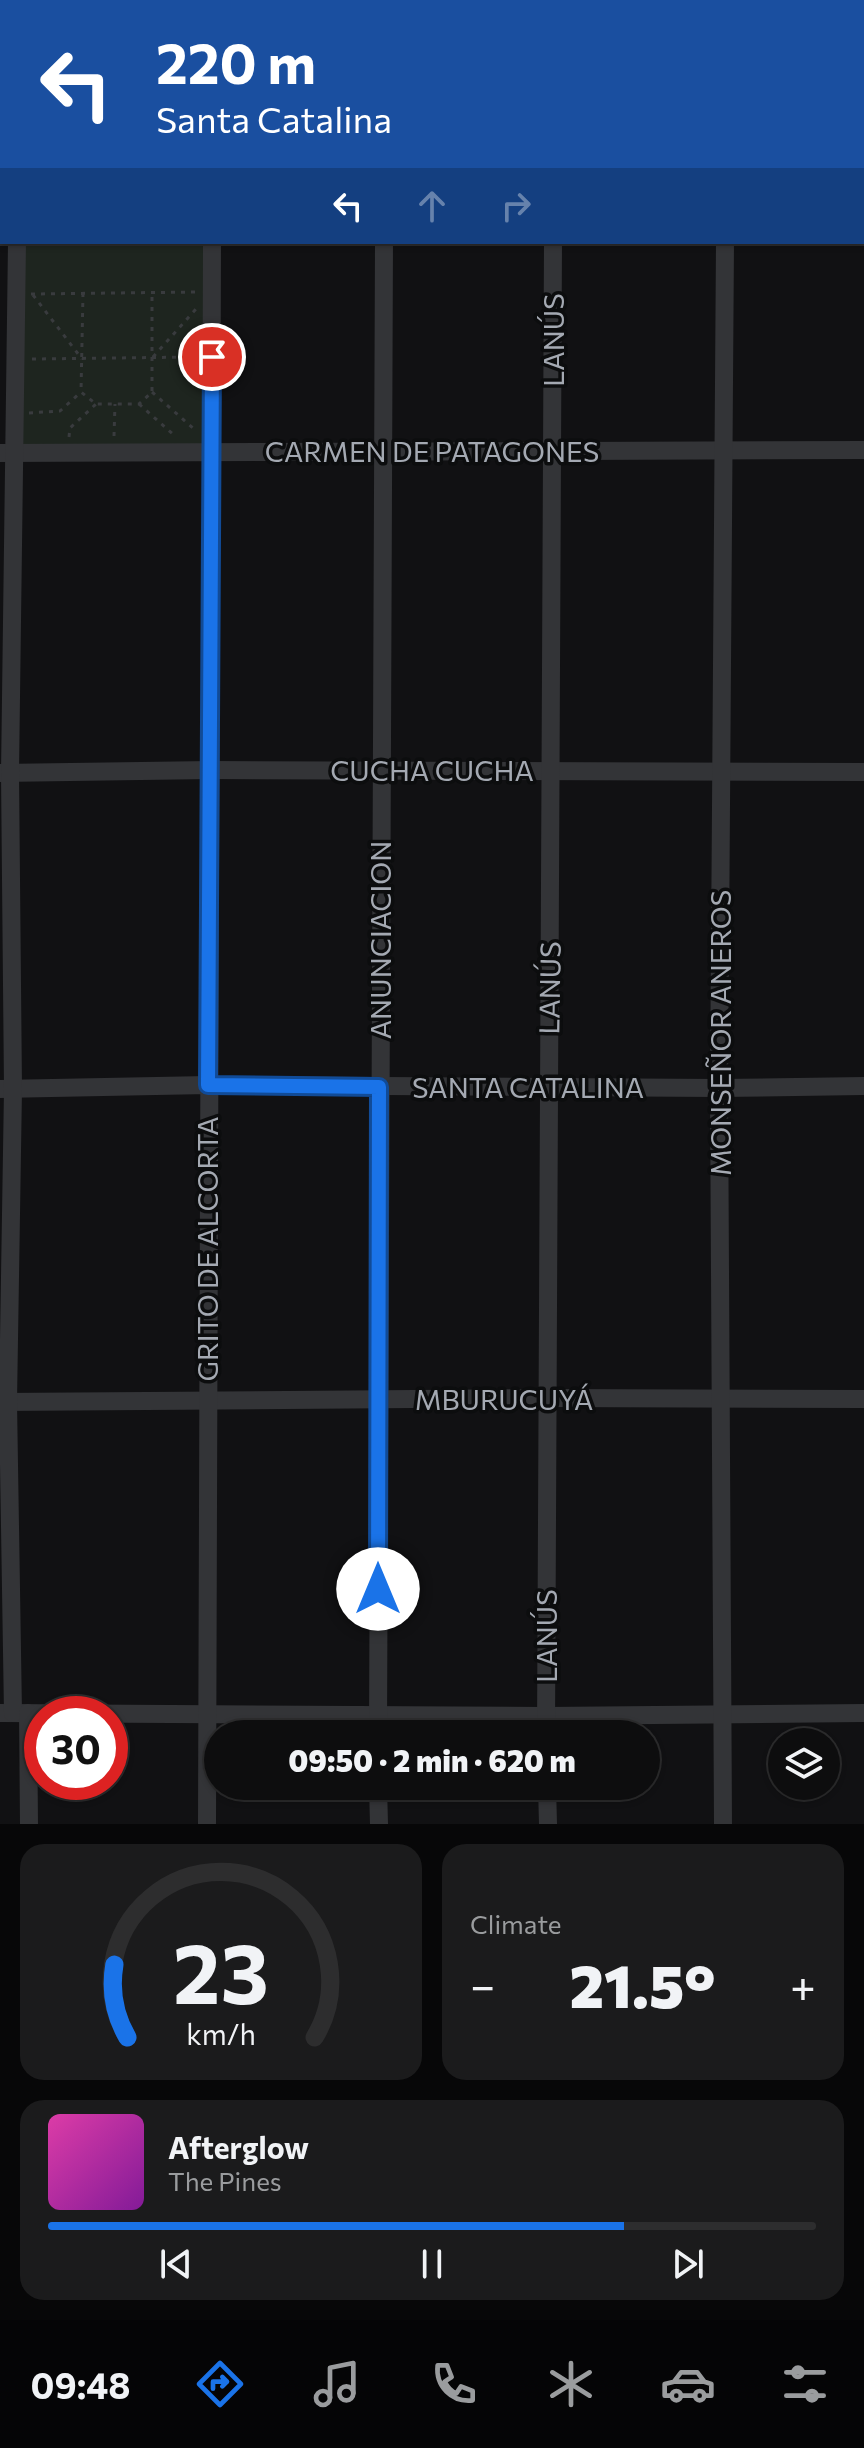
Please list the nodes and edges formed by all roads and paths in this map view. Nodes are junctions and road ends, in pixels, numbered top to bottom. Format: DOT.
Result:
graph roads {
  1 [pos="17,244"];
  2 [pos="212,244"];
  3 [pos="384,244"];
  4 [pos="553,244"];
  5 [pos="725,244"];
  6 [pos="212,291"];
  7 [pos="152,292"];
  8 [pos="83,293"];
  9 [pos="24,295"];
  10 [pos="212,357"];
  11 [pos="153,358"];
  12 [pos="15,359"];
  13 [pos="82,359"];
  14 [pos="81,392"];
  15 [pos="152,392"];
  16 [pos="96,404"];
  17 [pos="115,404"];
  18 [pos="139,404"];
  19 [pos="14,414"];
  20 [pos="212,448"];
  21 [pos="552,449"];
  22 [pos="864,450"];
  23 [pos="193,451"];
  24 [pos="724,451"];
  25 [pos="114,452"];
  26 [pos="7,453"];
  27 [pos="67,453"];
  28 [pos="384,453"];
  29 [pos="211,770"];
  30 [pos="380,770"];
  31 [pos="722,770"];
  32 [pos="551,771"];
  33 [pos="864,772"];
  34 [pos="5,773"];
  35 [pos="208,1085"];
  36 [pos="548,1086"];
  37 [pos="864,1086"];
  38 [pos="379,1087"];
  39 [pos="719,1088"];
  40 [pos="7,1089"];
  41 [pos="547,1398"];
  42 [pos="720,1398"];
  43 [pos="864,1399"];
  44 [pos="207,1400"];
  45 [pos="378,1400"];
  46 [pos="4,1402"];
  47 [pos="14,1713"];
  48 [pos="864,1713"];
  49 [pos="722,1714"];
  50 [pos="207,1715"];
  51 [pos="292,1720"];
  52 [pos="378,1720"];
  53 [pos="546,1720"];
  54 [pos="626,1720"];
  55 [pos="378,1800"];
  56 [pos="547,1800"];
  57 [pos="29,1824"];
  58 [pos="207,1824"];
  59 [pos="379,1824"];
  60 [pos="548,1824"];
  61 [pos="723,1824"];
  1 -- 9 [label="street"];
  2 -- 6 [label="street, GRITO DE ALCORTA"];
  3 -- 28 [label="street, ANUNCIACION"];
  4 -- 21 [label="street, LANÚS"];
  5 -- 24 [label="street, MONSEÑOR ANEROS"];
  6 -- 7 [label="path"];
  6 -- 10 [label="street, GRITO DE ALCORTA"];
  6 -- 11 [label="path"];
  7 -- 8 [label="path"];
  7 -- 11 [label="path"];
  8 -- 9 [label="path"];
  8 -- 13 [label="path"];
  9 -- 12 [label="street"];
  9 -- 13 [label="path"];
  10 -- 11 [label="path"];
  10 -- 20 [label="street, GRITO DE ALCORTA"];
  11 -- 13 [label="path"];
  11 -- 15 [label="path"];
  12 -- 13 [label="path"];
  12 -- 19 [label="street"];
  13 -- 14 [label="path"];
  14 -- 16 [label="path"];
  14 -- 19 [label="path"];
  15 -- 18 [label="path"];
  15 -- 20 [label="path"];
  16 -- 17 [label="path"];
  16 -- 27 [label="path"];
  17 -- 18 [label="path"];
  17 -- 25 [label="path"];
  18 -- 23 [label="path"];
  19 -- 26 [label="street"];
  20 -- 23 [label="street, CARMEN DE PATAGONES"];
  20 -- 28 [label="street, CARMEN DE PATAGONES"];
  20 -- 29 [label="street, GRITO DE ALCORTA"];
  21 -- 24 [label="street, CARMEN DE PATAGONES"];
  21 -- 28 [label="street, CARMEN DE PATAGONES"];
  21 -- 32 [label="street, LANÚS"];
  22 -- 24 [label="street, CARMEN DE PATAGONES"];
  23 -- 25 [label="street, CARMEN DE PATAGONES"];
  24 -- 31 [label="street, MONSEÑOR ANEROS"];
  25 -- 27 [label="street, CARMEN DE PATAGONES"];
  26 -- 27 [label="street, CARMEN DE PATAGONES"];
  26 -- 34 [label="street"];
  28 -- 30 [label="street, ANUNCIACION"];
  29 -- 30 [label="street, CUCHA CUCHA"];
  29 -- 34 [label="street, CUCHA CUCHA"];
  29 -- 35 [label="street, GRITO DE ALCORTA"];
  30 -- 32 [label="street, CUCHA CUCHA"];
  30 -- 38 [label="street, ANUNCIACION"];
  31 -- 32 [label="street, CUCHA CUCHA"];
  31 -- 33 [label="street, CUCHA CUCHA"];
  31 -- 39 [label="street, MONSEÑOR ANEROS"];
  32 -- 36 [label="street, LANÚS"];
  34 -- 40 [label="street"];
  35 -- 38 [label="street, SANTA CATALINA"];
  35 -- 40 [label="street, SANTA CATALINA"];
  35 -- 44 [label="street, GRITO DE ALCORTA"];
  36 -- 38 [label="street, SANTA CATALINA"];
  36 -- 39 [label="street, SANTA CATALINA"];
  36 -- 41 [label="street, LANÚS"];
  37 -- 39 [label="street, SANTA CATALINA"];
  38 -- 45 [label="street, ANUNCIACION"];
  39 -- 42 [label="street, MONSEÑOR ANEROS"];
  40 -- 46 [label="street"];
  41 -- 42 [label="street, MBURUCUYÁ"];
  41 -- 45 [label="street, MBURUCUYÁ"];
  41 -- 53 [label="street, LANÚS"];
  42 -- 43 [label="street, MBURUCUYÁ"];
  42 -- 49 [label="street, MONSEÑOR ANEROS"];
  44 -- 45 [label="street, MBURUCUYÁ"];
  44 -- 46 [label="street, MBURUCUYÁ"];
  44 -- 50 [label="street, GRITO DE ALCORTA"];
  45 -- 52 [label="street, ANUNCIACION"];
  46 -- 47 [label="street"];
  47 -- 50 [label="street"];
  47 -- 57 [label="street"];
  48 -- 49 [label="street"];
  49 -- 54 [label="street"];
  49 -- 61 [label="street, MONSEÑOR ANEROS"];
  50 -- 51 [label="street"];
  50 -- 58 [label="street, GRITO DE ALCORTA"];
  55 -- 59 [label="street"];
  56 -- 60 [label="street"];
}
